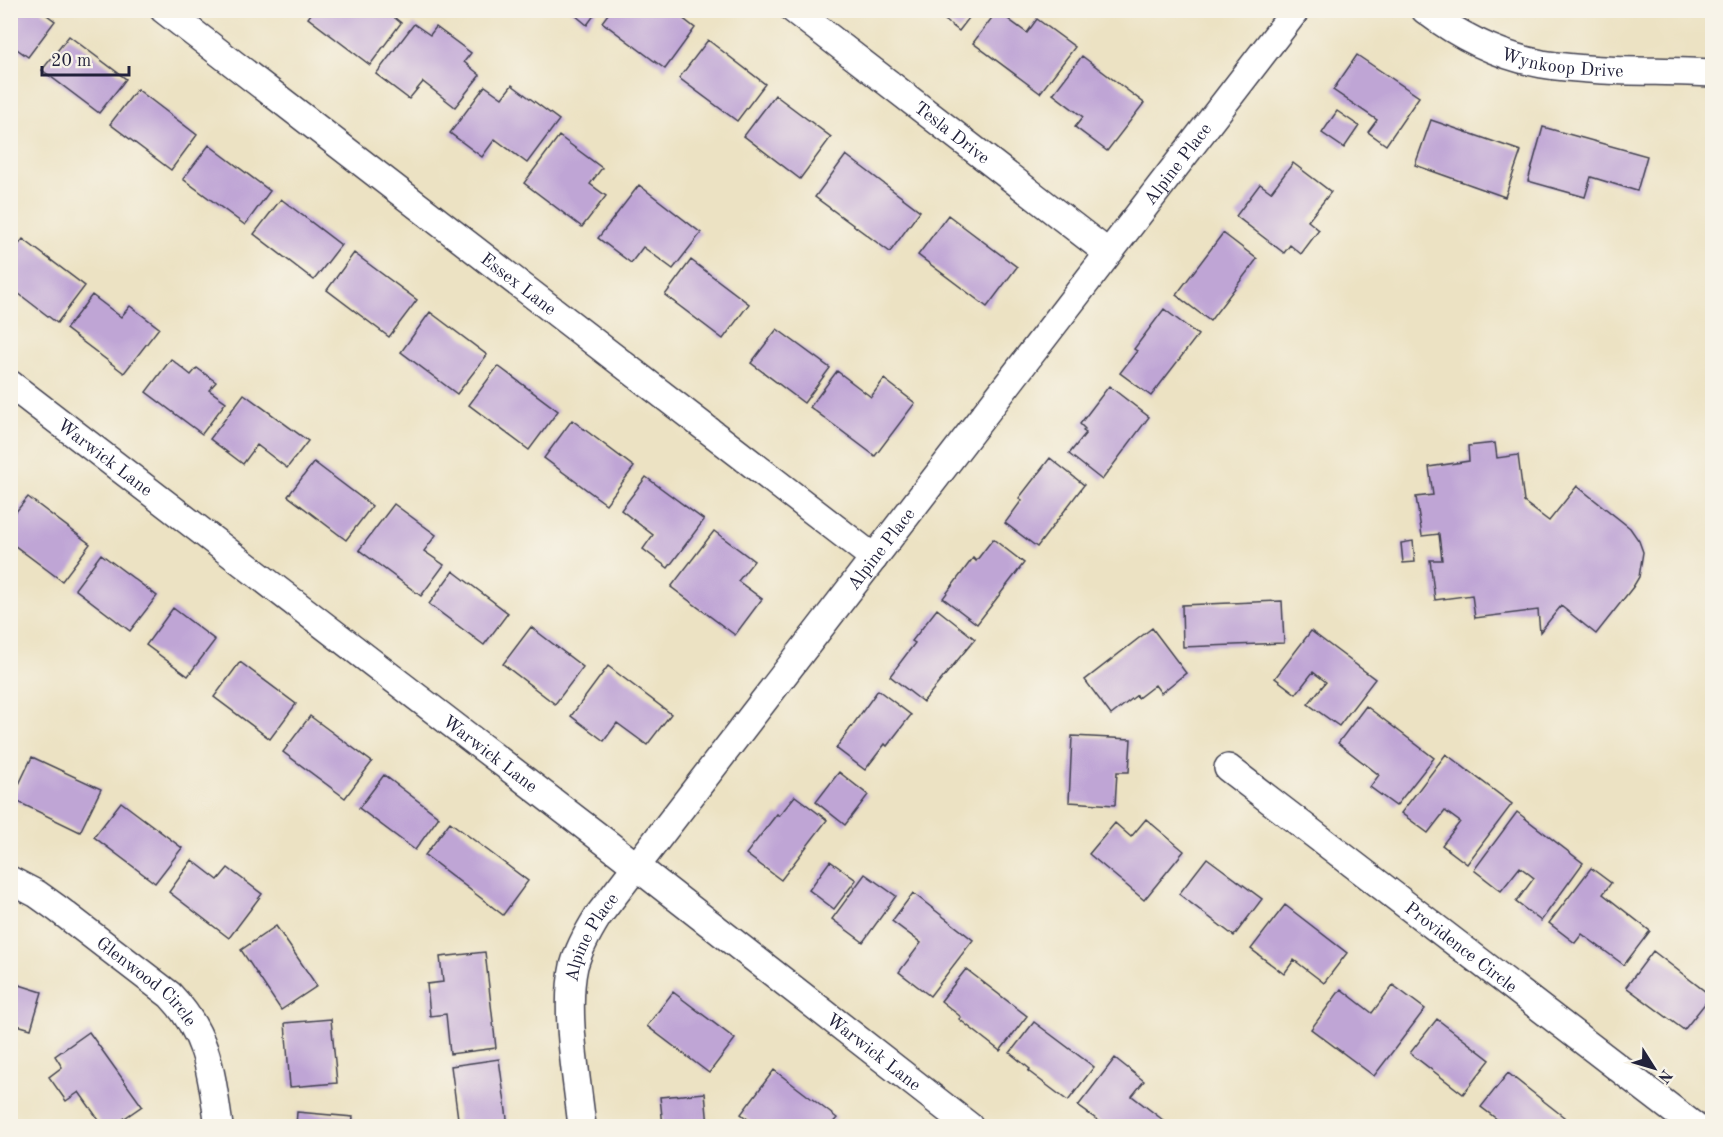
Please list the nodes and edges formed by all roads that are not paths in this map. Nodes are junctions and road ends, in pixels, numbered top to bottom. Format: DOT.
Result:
graph roads {
  1 [pos="164,10"];
  2 [pos="794,10"];
  3 [pos="1296,10"];
  4 [pos="1425,10"];
  5 [pos="1713,73"];
  6 [pos="1108,253"];
  7 [pos="10,384"];
  8 [pos="874,558"];
  9 [pos="1228,768"];
  10 [pos="637,866"];
  11 [pos="10,880"];
  12 [pos="219,1126"];
  13 [pos="582,1126"];
  14 [pos="969,1126"];
  15 [pos="1694,1126"];
  1 -- 8 [label="street, Essex Lane"];
  2 -- 6 [label="street, Tesla Drive"];
  3 -- 6 [label="street, Alpine Place"];
  4 -- 5 [label="street, Wynkoop Drive"];
  6 -- 8 [label="street, Alpine Place"];
  7 -- 10 [label="street, Warwick Lane"];
  8 -- 10 [label="street, Alpine Place"];
  9 -- 15 [label="street, Providence Circle"];
  10 -- 13 [label="street, Alpine Place"];
  10 -- 14 [label="street, Warwick Lane"];
  11 -- 12 [label="street, Glenwood Circle"];
}
